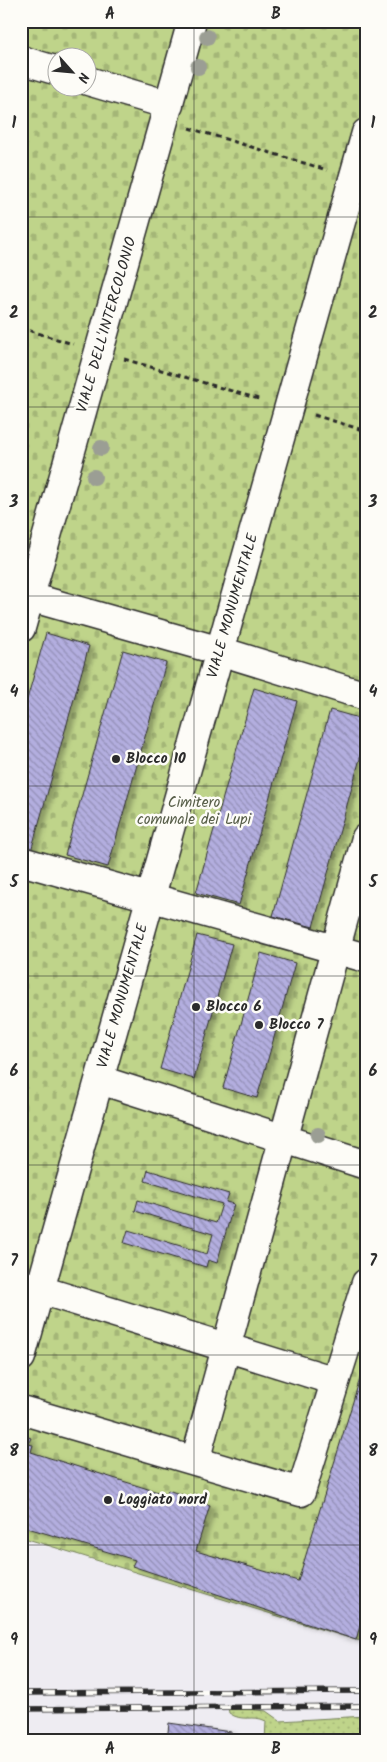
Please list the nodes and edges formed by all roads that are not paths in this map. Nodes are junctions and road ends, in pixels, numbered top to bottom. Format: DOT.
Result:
graph roads {
  1 [pos="192,21"];
  2 [pos="21,60"];
  3 [pos="48,68"];
  4 [pos="98,85"];
  5 [pos="167,113"];
  6 [pos="366,133"];
  7 [pos="30,596"];
  8 [pos="21,628"];
  9 [pos="220,651"];
  10 [pos="366,696"];
  11 [pos="366,838"];
  12 [pos="21,861"];
  13 [pos="151,897"];
  14 [pos="335,950"];
  15 [pos="366,958"];
  16 [pos="100,1080"];
  17 [pos="283,1139"];
  18 [pos="366,1165"];
  19 [pos="366,1283"];
  20 [pos="31,1287"];
  21 [pos="226,1347"];
  22 [pos="21,1357"];
  23 [pos="336,1381"];
  24 [pos="21,1410"];
  25 [pos="195,1461"];
  1 -- 5 [label="lane, VIALE DELL'INTERCOLONIO"];
  2 -- 3 [label="lane"];
  4 -- 5 [label="lane"];
  5 -- 7 [label="lane, VIALE DELL'INTERCOLONIO"];
  6 -- 9 [label="lane, VIALE MONUMENTALE"];
  7 -- 8 [label="lane, VIALE DELL'INTERCOLONIO"];
  7 -- 9 [label="lane"];
  9 -- 10 [label="lane"];
  9 -- 13 [label="lane, VIALE MONUMENTALE"];
  11 -- 14 [label="lane"];
  12 -- 13 [label="lane"];
  13 -- 14 [label="lane"];
  13 -- 16 [label="lane, VIALE MONUMENTALE"];
  14 -- 15 [label="lane"];
  14 -- 17 [label="lane"];
  16 -- 17 [label="lane"];
  16 -- 20 [label="lane, VIALE MONUMENTALE"];
  17 -- 18 [label="lane"];
  17 -- 21 [label="lane"];
  19 -- 23 [label="lane"];
  20 -- 21 [label="lane"];
  20 -- 22 [label="lane, VIALE MONUMENTALE"];
  21 -- 23 [label="lane"];
  21 -- 25 [label="lane"];
  23 -- 25 [label="lane"];
  24 -- 25 [label="lane"];
}
